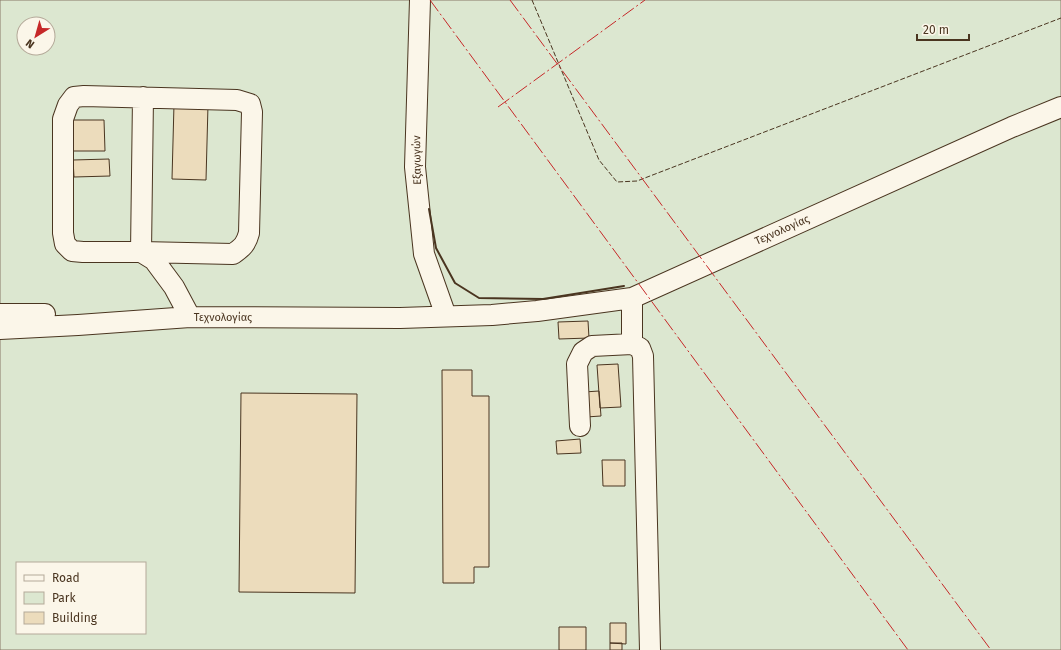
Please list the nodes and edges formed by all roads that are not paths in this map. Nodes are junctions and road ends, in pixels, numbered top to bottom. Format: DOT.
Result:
graph roads {
  1 [pos="420,0"];
  2 [pos="144,97"];
  3 [pos="1061,107"];
  4 [pos="141,252"];
  5 [pos="632,298"];
  6 [pos="0,314"];
  7 [pos="446,316"];
  8 [pos="190,317"];
  9 [pos="78,325"];
  10 [pos="0,328"];
  11 [pos="632,344"];
  12 [pos="580,426"];
  13 [pos="650,650"];
  1 -- 7 [label="street, Εξαγωγών"];
  2 -- 4 [label="street"];
  2 -- 4 [label="street"];
  2 -- 4 [label="street"];
  3 -- 5 [label="street, Τεχνολογίας"];
  4 -- 8 [label="street"];
  5 -- 7 [label="street, Τεχνολογίας"];
  5 -- 11 [label="street"];
  6 -- 9 [label="street"];
  7 -- 8 [label="street, Τεχνολογίας"];
  8 -- 9 [label="street, Τεχνολογίας"];
  9 -- 10 [label="street, Τεχνολογίας"];
  11 -- 12 [label="street"];
  11 -- 13 [label="street"];
}
